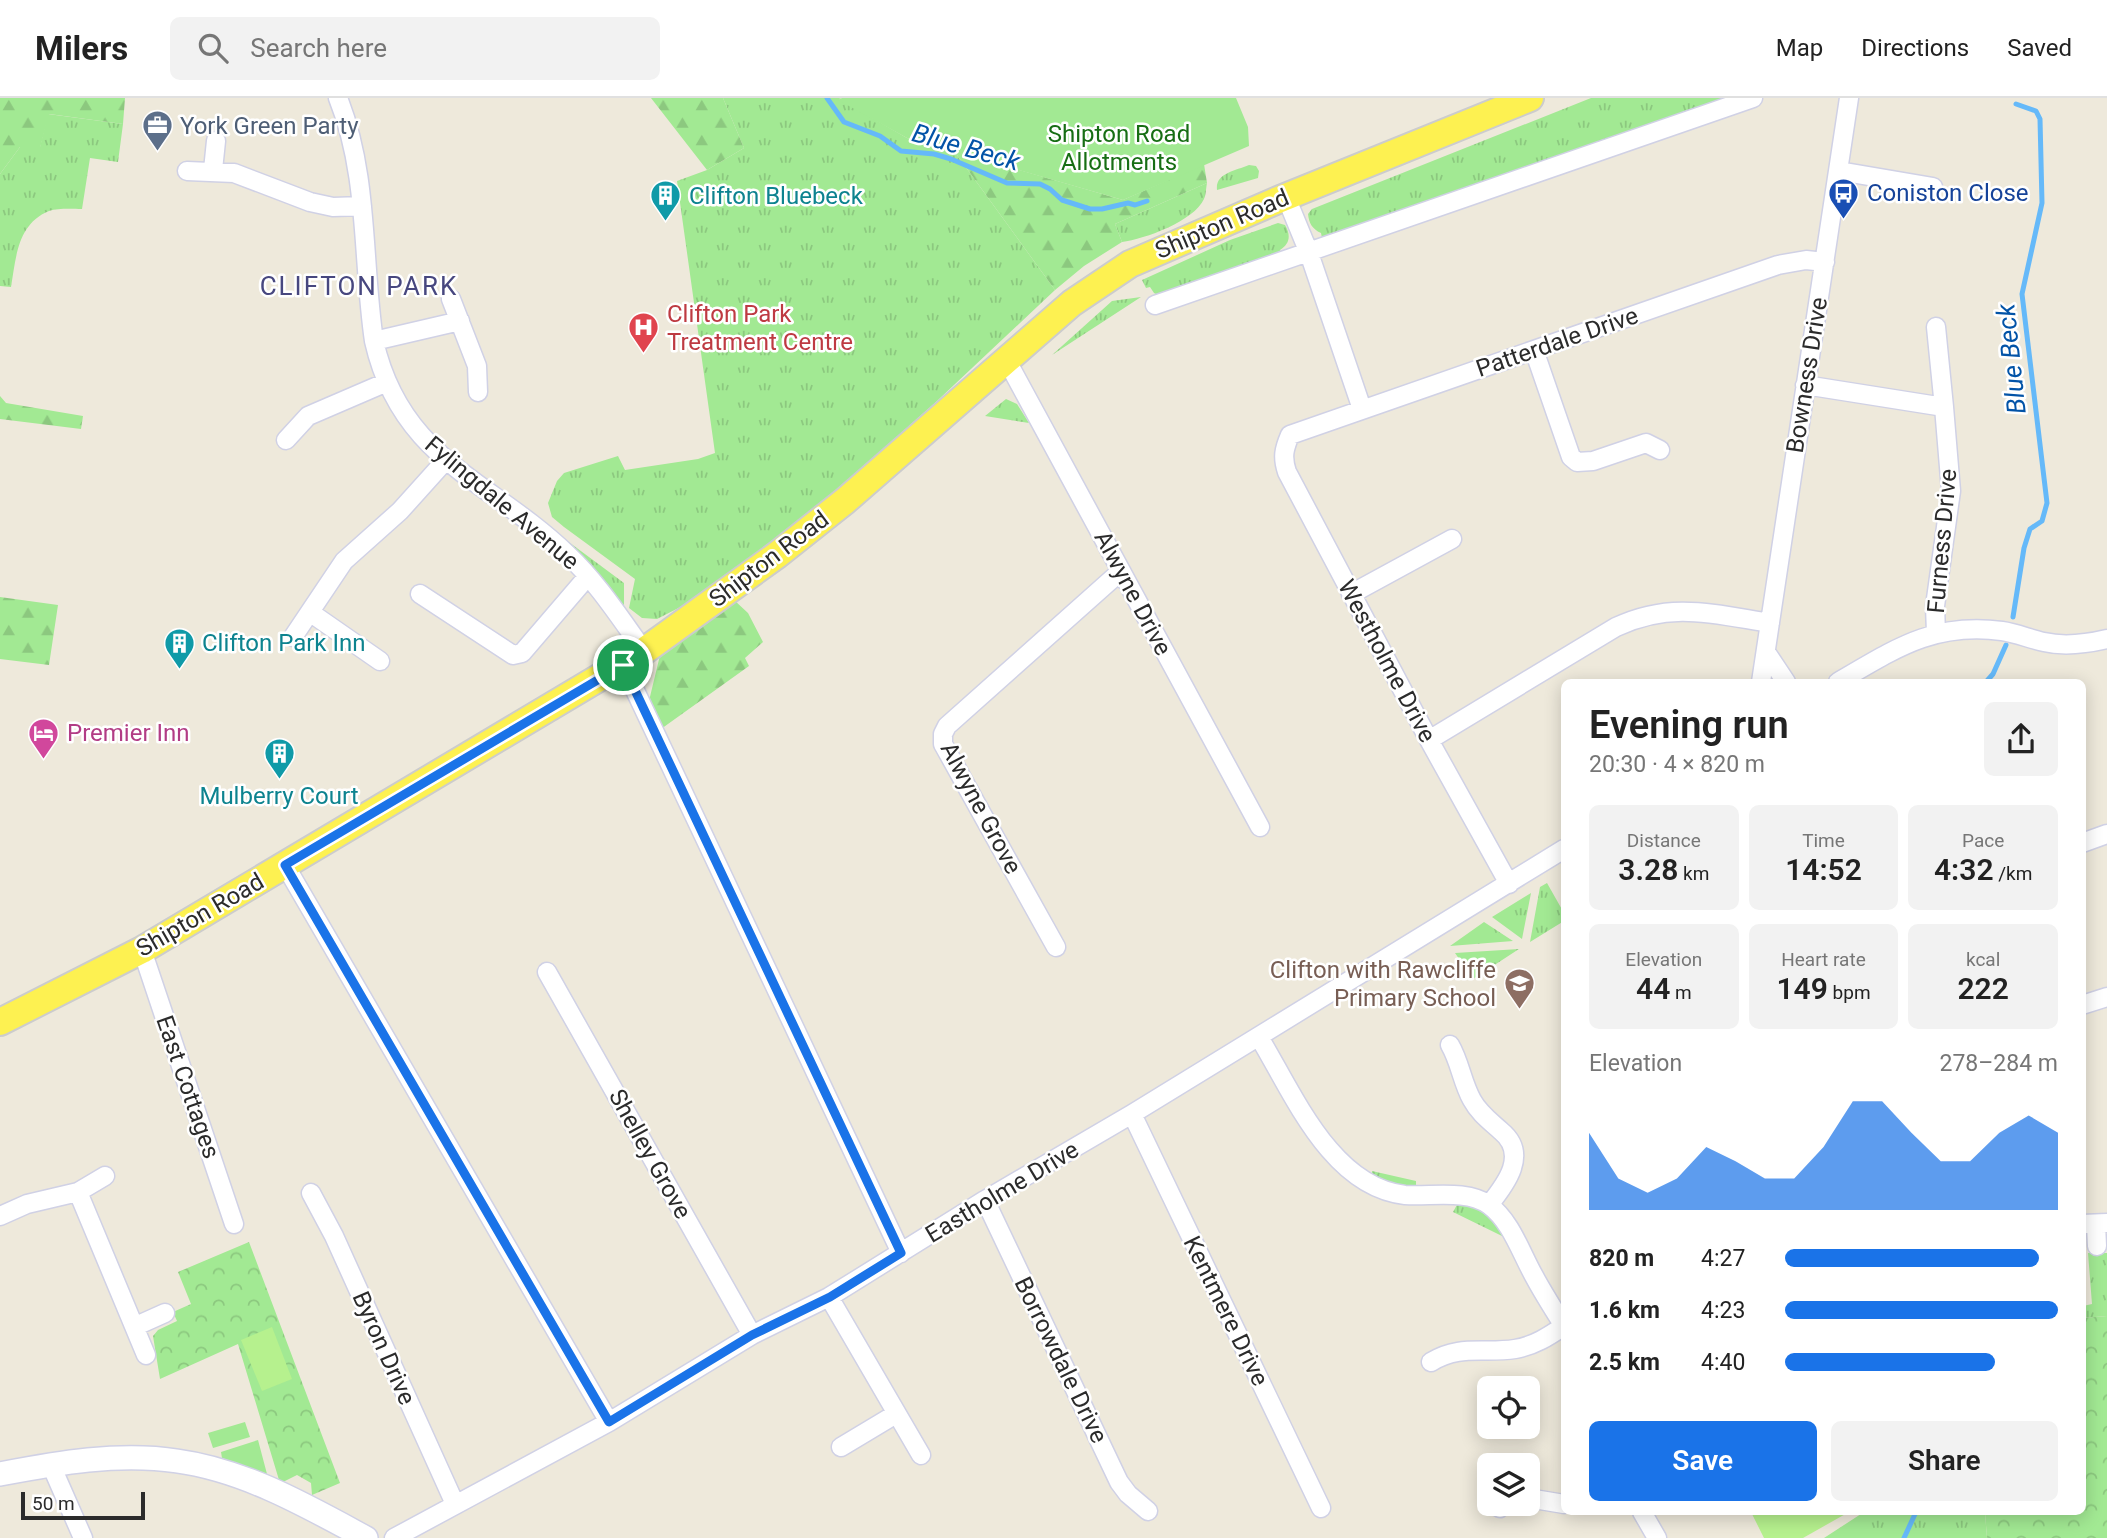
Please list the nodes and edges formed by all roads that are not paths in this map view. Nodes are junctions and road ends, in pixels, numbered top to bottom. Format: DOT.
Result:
graph roads {
  1 [pos="338,98"];
  2 [pos="1530,98"];
  3 [pos="1753,98"];
  4 [pos="1849,98"];
  5 [pos="216,141"];
  6 [pos="213,170"];
  7 [pos="187,171"];
  8 [pos="1839,171"];
  9 [pos="1933,187"];
  10 [pos="1286,197"];
  11 [pos="362,206"];
  12 [pos="1309,253"];
  13 [pos="1825,262"];
  14 [pos="451,299"];
  15 [pos="1155,305"];
  16 [pos="460,321"];
  17 [pos="1936,327"];
  18 [pos="374,341"];
  19 [pos="1534,350"];
  20 [pos="1006,359"];
  21 [pos="387,382"];
  22 [pos="1805,385"];
  23 [pos="478,391"];
  24 [pos="1944,407"];
  25 [pos="1362,409"];
  26 [pos="1290,435"];
  27 [pos="286,440"];
  28 [pos="1652,440"];
  29 [pos="445,461"];
  30 [pos="1452,539"];
  31 [pos="1121,571"];
  32 [pos="588,576"];
  33 [pos="421,594"];
  34 [pos="1351,594"];
  35 [pos="311,613"];
  36 [pos="1770,623"];
  37 [pos="1936,633"];
  38 [pos="293,637"];
  39 [pos="2107,639"];
  40 [pos="1766,652"];
  41 [pos="633,658"];
  42 [pos="380,661"];
  43 [pos="1762,679"];
  44 [pos="1784,679"];
  45 [pos="1843,679"];
  46 [pos="1429,740"];
  47 [pos="1260,827"];
  48 [pos="2107,834"];
  49 [pos="2086,842"];
  50 [pos="1561,851"];
  51 [pos="285,865"];
  52 [pos="1509,884"];
  53 [pos="1056,947"];
  54 [pos="142,950"];
  55 [pos="547,972"];
  56 [pos="2107,997"];
  57 [pos="2086,1004"];
  58 [pos="0,1022"];
  59 [pos="1259,1037"];
  60 [pos="1459,1051"];
  61 [pos="1132,1114"];
  62 [pos="105,1177"];
  63 [pos="78,1192"];
  64 [pos="311,1193"];
  65 [pos="985,1200"];
  66 [pos="1489,1205"];
  67 [pos="0,1216"];
  68 [pos="234,1224"];
  69 [pos="2095,1224"];
  70 [pos="2098,1246"];
  71 [pos="901,1253"];
  72 [pos="830,1297"];
  73 [pos="165,1313"];
  74 [pos="1561,1321"];
  75 [pos="136,1326"];
  76 [pos="1561,1328"];
  77 [pos="752,1335"];
  78 [pos="146,1355"];
  79 [pos="1431,1362"];
  80 [pos="895,1414"];
  81 [pos="609,1422"];
  82 [pos="841,1447"];
  83 [pos="921,1455"];
  84 [pos="51,1465"];
  85 [pos="0,1474"];
  86 [pos="1540,1500"];
  87 [pos="455,1504"];
  88 [pos="1561,1504"];
  89 [pos="1321,1508"];
  90 [pos="1148,1511"];
  91 [pos="1644,1515"];
  92 [pos="83,1538"];
  93 [pos="366,1538"];
  94 [pos="394,1538"];
  95 [pos="1657,1538"];
  1 -- 11 [label="street, Fylingdale Avenue"];
  2 -- 10 [label="main road, Shipton Road"];
  3 -- 12 [label="street, Shipton Road"];
  4 -- 8 [label="street, Bowness Drive"];
  5 -- 6 [label="street"];
  6 -- 7 [label="street"];
  6 -- 11 [label="street"];
  8 -- 9 [label="street"];
  8 -- 13 [label="street, Bowness Drive"];
  10 -- 12 [label="street"];
  10 -- 20 [label="main road, Shipton Road"];
  11 -- 18 [label="street, Fylingdale Avenue"];
  12 -- 15 [label="street, Shipton Road"];
  12 -- 25 [label="street"];
  13 -- 19 [label="street, Patterdale Drive"];
  13 -- 22 [label="street, Bowness Drive"];
  14 -- 16 [label="street"];
  16 -- 18 [label="street"];
  16 -- 23 [label="street"];
  17 -- 24 [label="street, Furness Drive"];
  18 -- 21 [label="street, Fylingdale Avenue"];
  19 -- 25 [label="street, Patterdale Drive"];
  19 -- 28 [label="street"];
  20 -- 31 [label="street, Alwyne Drive"];
  20 -- 41 [label="main road, Shipton Road"];
  21 -- 27 [label="street"];
  21 -- 29 [label="street, Fylingdale Avenue"];
  22 -- 24 [label="street"];
  22 -- 36 [label="street, Bowness Drive"];
  24 -- 37 [label="street, Furness Drive"];
  25 -- 26 [label="street, Patterdale Drive"];
  26 -- 34 [label="street, Westholme Drive"];
  29 -- 32 [label="street, Fylingdale Avenue"];
  29 -- 35 [label="street"];
  30 -- 34 [label="street"];
  31 -- 47 [label="street, Alwyne Drive"];
  31 -- 53 [label="street, Alwyne Grove"];
  32 -- 33 [label="street"];
  32 -- 41 [label="street, Fylingdale Avenue"];
  34 -- 46 [label="street, Westholme Drive"];
  35 -- 38 [label="street"];
  35 -- 42 [label="street"];
  36 -- 40 [label="street, Bowness Drive"];
  36 -- 46 [label="street"];
  37 -- 39 [label="street"];
  37 -- 45 [label="street"];
  40 -- 43 [label="street, Bowness Drive"];
  40 -- 44 [label="street"];
  41 -- 51 [label="main road, Shipton Road"];
  41 -- 71 [label="street, Fylingdale Avenue"];
  46 -- 52 [label="street, Westholme Drive"];
  48 -- 49 [label="street"];
  50 -- 52 [label="street, Eastholme Drive"];
  51 -- 54 [label="main road, Shipton Road"];
  51 -- 81 [label="street"];
  52 -- 59 [label="street, Eastholme Drive"];
  54 -- 58 [label="main road, Shipton Road"];
  54 -- 68 [label="street, East Cottages"];
  55 -- 77 [label="street, Shelley Grove"];
  56 -- 57 [label="street"];
  59 -- 61 [label="street, Eastholme Drive"];
  59 -- 66 [label="street"];
  60 -- 66 [label="street"];
  61 -- 65 [label="street, Eastholme Drive"];
  61 -- 89 [label="street, Kentmere Drive"];
  62 -- 63 [label="street"];
  63 -- 67 [label="street"];
  63 -- 75 [label="street"];
  64 -- 87 [label="street, Byron Drive"];
  65 -- 71 [label="street, Eastholme Drive"];
  65 -- 90 [label="street, Borrowdale Drive"];
  66 -- 74 [label="street"];
  69 -- 70 [label="street"];
  71 -- 72 [label="street, Eastholme Drive"];
  72 -- 77 [label="street, Eastholme Drive"];
  72 -- 80 [label="street"];
  73 -- 75 [label="street"];
  75 -- 78 [label="street"];
  76 -- 79 [label="street"];
  77 -- 81 [label="street, Eastholme Drive"];
  80 -- 82 [label="street"];
  80 -- 83 [label="street"];
  81 -- 87 [label="street, Eastholme Drive"];
  84 -- 85 [label="street"];
  84 -- 92 [label="street"];
  84 -- 93 [label="street"];
  86 -- 88 [label="street"];
  87 -- 94 [label="street, Eastholme Drive"];
  91 -- 95 [label="street"];
}
